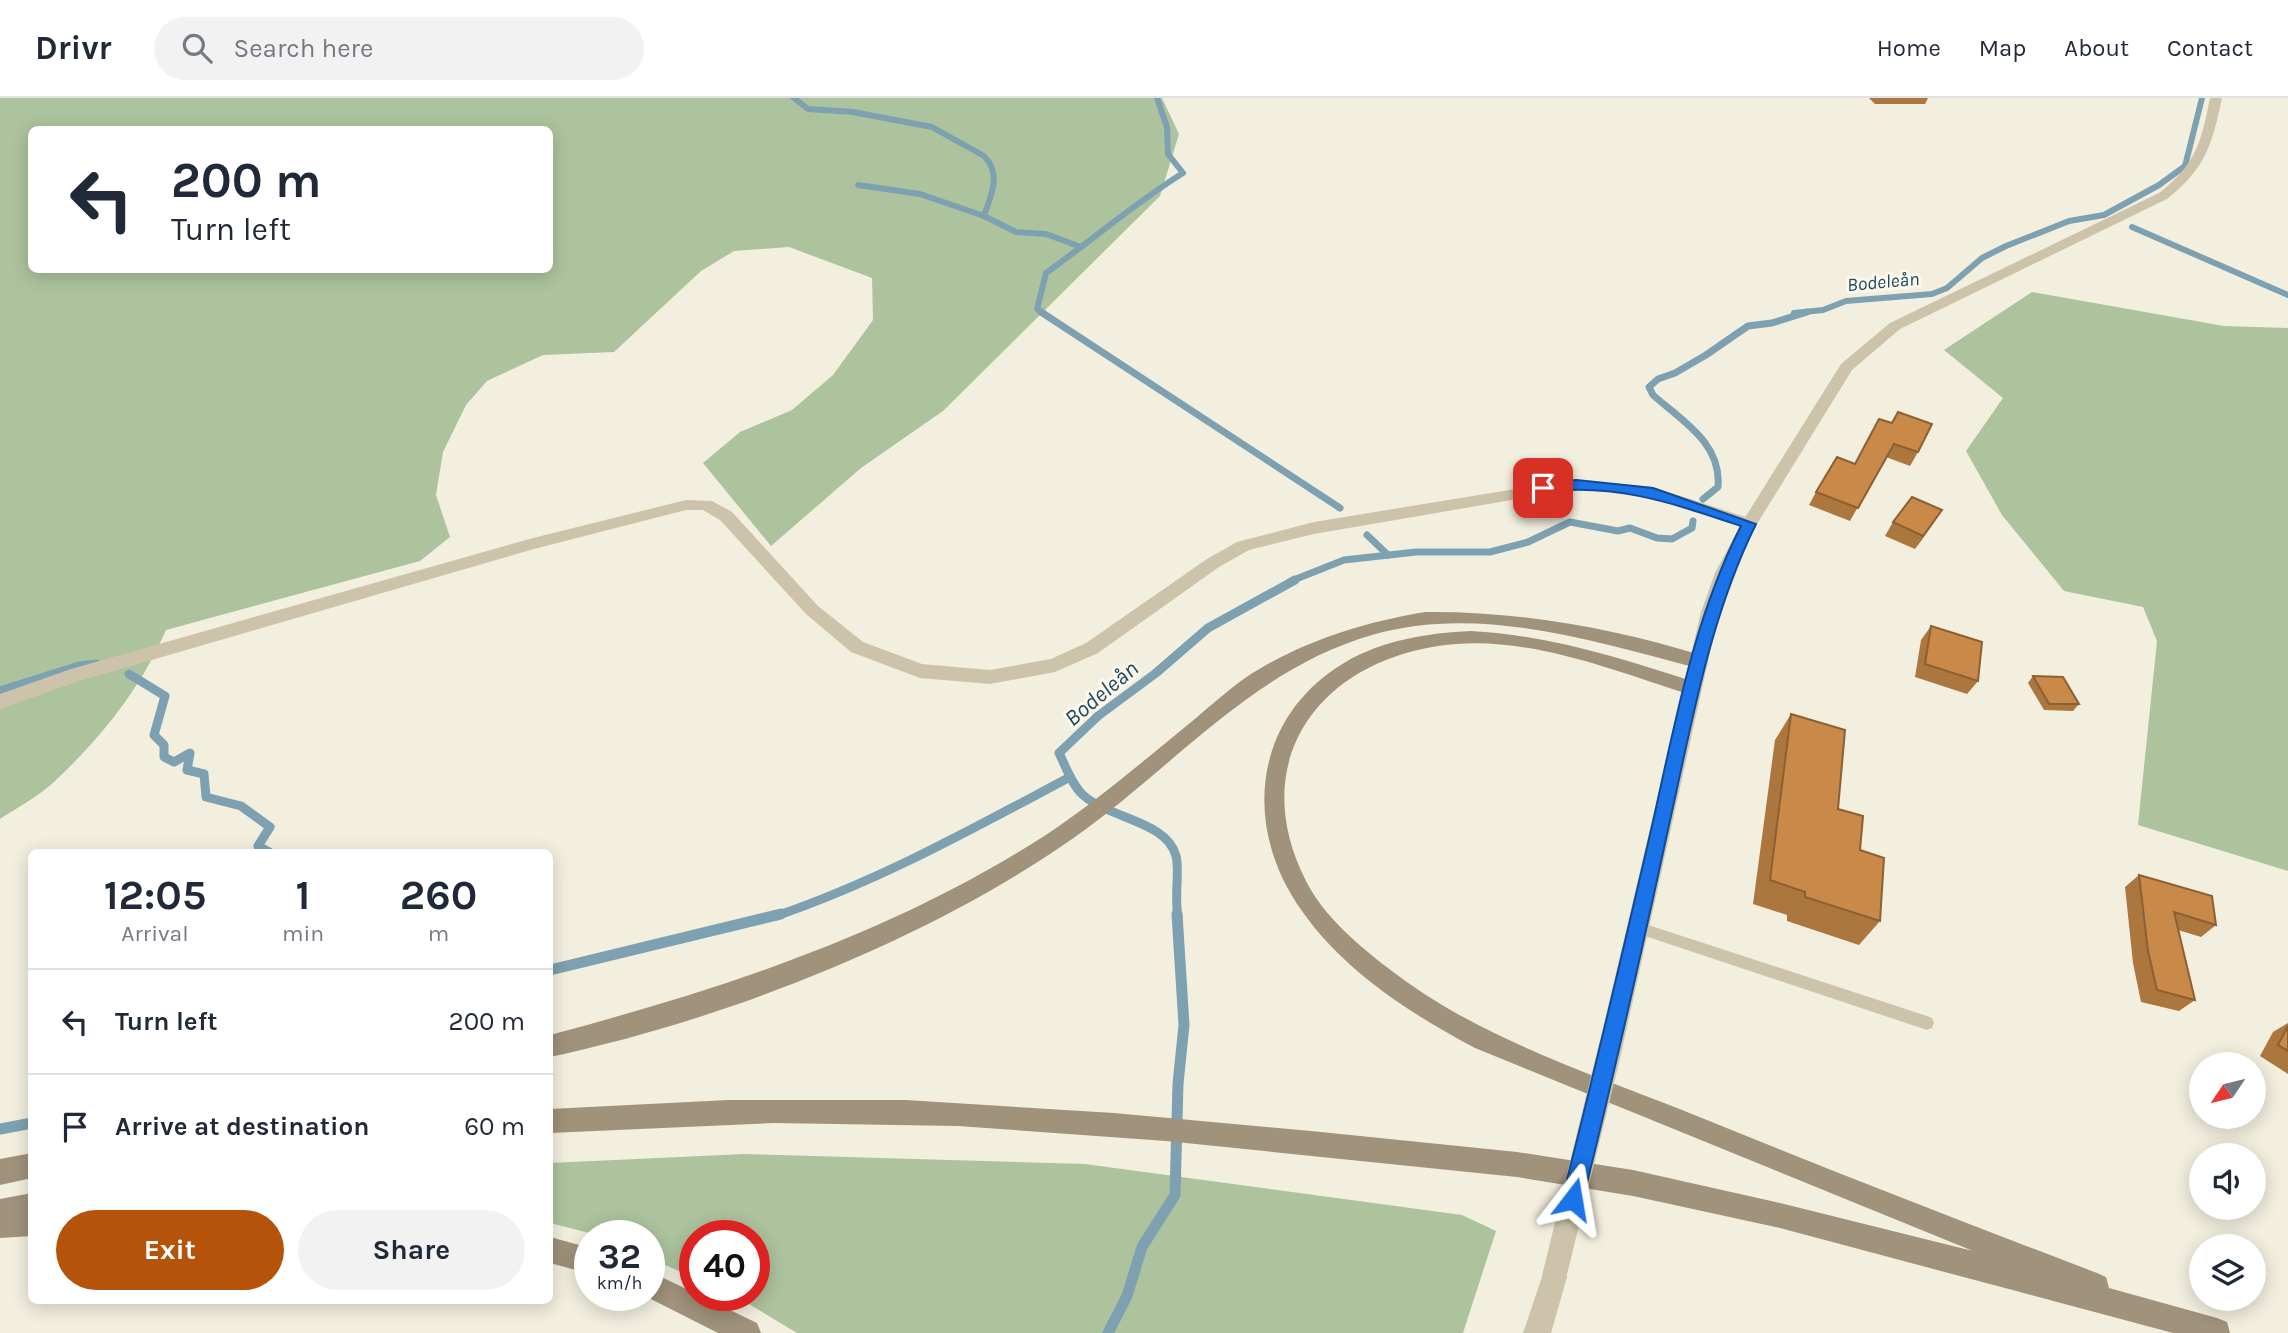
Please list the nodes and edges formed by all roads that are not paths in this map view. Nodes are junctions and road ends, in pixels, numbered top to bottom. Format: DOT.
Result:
graph roads {
  1 [pos="2216,98"];
  2 [pos="1749,524"];
  3 [pos="1698,661"];
  4 [pos="1691,688"];
  5 [pos="0,702"];
  6 [pos="1636,927"];
  7 [pos="1927,1023"];
  8 [pos="553,1044"];
  9 [pos="553,1121"];
  10 [pos="28,1166"];
  11 [pos="0,1172"];
  12 [pos="28,1207"];
  13 [pos="0,1212"];
  14 [pos="28,1223"];
  15 [pos="0,1225"];
  16 [pos="553,1251"];
  17 [pos="574,1257"];
  18 [pos="665,1292"];
  19 [pos="747,1333"];
  20 [pos="1536,1333"];
  21 [pos="2218,1333"];
  1 -- 2 [label="street"];
  2 -- 3 [label="street"];
  2 -- 5 [label="street"];
  3 -- 4 [label="street"];
  3 -- 8 [label="main road"];
  4 -- 6 [label="street"];
  4 -- 21 [label="main road"];
  6 -- 7 [label="lane"];
  6 -- 20 [label="street, bridge"];
  9 -- 21 [label="main road"];
  10 -- 11 [label="main road"];
  12 -- 13 [label="main road"];
  14 -- 15 [label="main road"];
  16 -- 17 [label="main road"];
  18 -- 19 [label="main road"];
}
